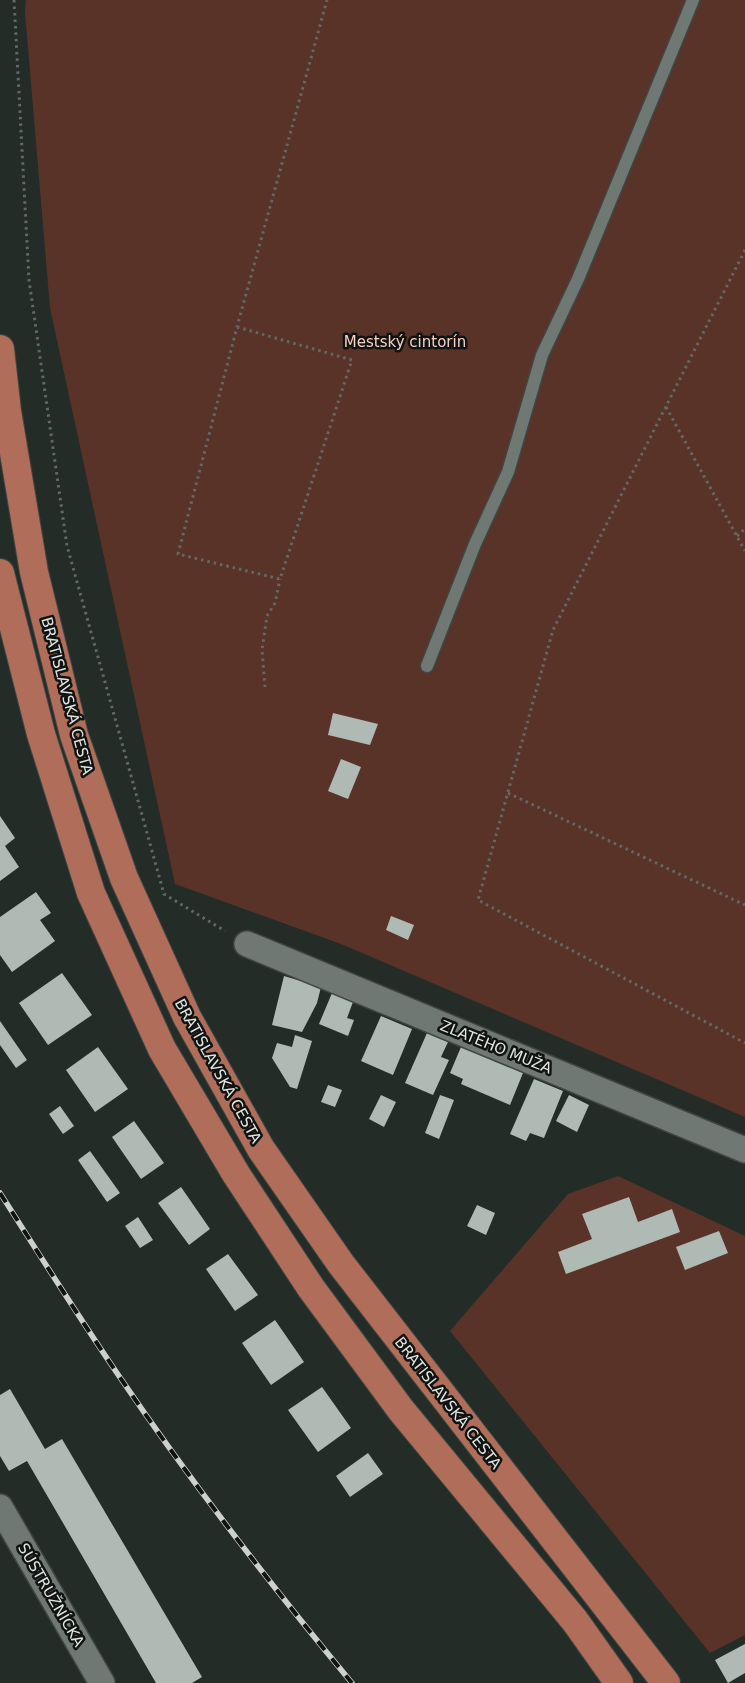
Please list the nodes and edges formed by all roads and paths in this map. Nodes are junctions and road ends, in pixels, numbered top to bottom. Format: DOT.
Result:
graph roads {
  1 [pos="14,0"];
  2 [pos="327,0"];
  3 [pos="693,0"];
  4 [pos="745,250"];
  5 [pos="238,327"];
  6 [pos="0,349"];
  7 [pos="666,407"];
  8 [pos="745,529"];
  9 [pos="737,536"];
  10 [pos="745,551"];
  11 [pos="0,573"];
  12 [pos="280,579"];
  13 [pos="427,666"];
  14 [pos="265,687"];
  15 [pos="508,793"];
  16 [pos="745,905"];
  17 [pos="247,944"];
  18 [pos="745,1042"];
  19 [pos="745,1150"];
  20 [pos="0,1507"];
  21 [pos="102,1683"];
  22 [pos="619,1683"];
  23 [pos="666,1683"];
  1 -- 17 [label="path"];
  2 -- 5 [label="path"];
  3 -- 13 [label="lane"];
  4 -- 7 [label="path"];
  5 -- 12 [label="path"];
  5 -- 12 [label="path"];
  6 -- 23 [label="main road, BRATISLAVSKÁ CESTA"];
  7 -- 9 [label="path"];
  7 -- 15 [label="path"];
  8 -- 9 [label="path"];
  9 -- 10 [label="path"];
  11 -- 22 [label="main road"];
  12 -- 14 [label="path"];
  15 -- 16 [label="path"];
  15 -- 18 [label="path"];
  17 -- 19 [label="street, ZLATÉHO MUŽA"];
  20 -- 21 [label="street, SÚSTRUŽNÍCKA"];
}
